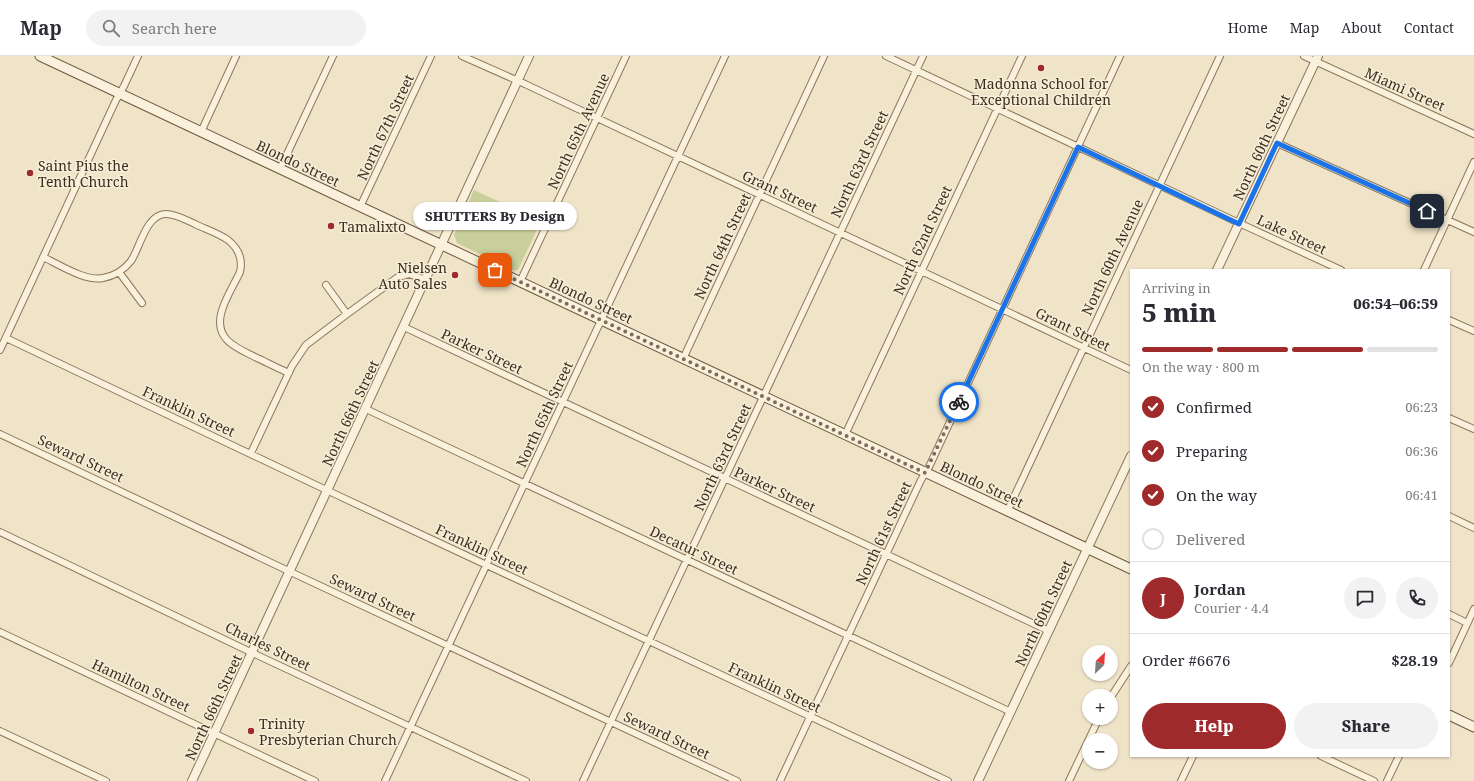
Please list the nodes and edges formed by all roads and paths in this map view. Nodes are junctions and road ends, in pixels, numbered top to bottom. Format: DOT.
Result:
graph roads {
  1 [pos="40,56"];
  2 [pos="138,56"];
  3 [pos="236,56"];
  4 [pos="333,56"];
  5 [pos="430,56"];
  6 [pos="462,56"];
  7 [pos="529,56"];
  8 [pos="626,56"];
  9 [pos="725,56"];
  10 [pos="824,56"];
  11 [pos="886,56"];
  12 [pos="922,56"];
  13 [pos="1022,56"];
  14 [pos="1120,56"];
  15 [pos="1220,56"];
  16 [pos="1304,56"];
  17 [pos="1316,59"];
  18 [pos="916,70"];
  19 [pos="517,81"];
  20 [pos="120,93"];
  21 [pos="997,109"];
  22 [pos="597,118"];
  23 [pos="200,132"];
  24 [pos="1474,134"];
  25 [pos="1277,143"];
  26 [pos="1078,147"];
  27 [pos="678,156"];
  28 [pos="1474,162"];
  29 [pos="280,170"];
  30 [pos="1159,185"];
  31 [pos="759,194"];
  32 [pos="360,207"];
  33 [pos="1447,220"];
  34 [pos="1239,224"];
  35 [pos="840,232"];
  36 [pos="1474,232"];
  37 [pos="441,245"];
  38 [pos="43,257"];
  39 [pos="1218,269"];
  40 [pos="1339,269"];
  41 [pos="1424,269"];
  42 [pos="922,270"];
  43 [pos="119,272"];
  44 [pos="426,280"];
  45 [pos="520,282"];
  46 [pos="326,285"];
  47 [pos="142,303"];
  48 [pos="1002,309"];
  49 [pos="347,314"];
  50 [pos="1450,320"];
  51 [pos="602,321"];
  52 [pos="404,327"];
  53 [pos="1474,331"];
  54 [pos="6,338"];
  55 [pos="1083,348"];
  56 [pos="0,350"];
  57 [pos="683,359"];
  58 [pos="1130,370"];
  59 [pos="288,373"];
  60 [pos="764,397"];
  61 [pos="563,402"];
  62 [pos="366,409"];
  63 [pos="1450,418"];
  64 [pos="1474,429"];
  65 [pos="0,434"];
  66 [pos="845,435"];
  67 [pos="251,453"];
  68 [pos="1128,468"];
  69 [pos="925,473"];
  70 [pos="725,478"];
  71 [pos="525,484"];
  72 [pos="328,490"];
  73 [pos="1007,512"];
  74 [pos="1450,516"];
  75 [pos="1474,528"];
  76 [pos="0,532"];
  77 [pos="1088,549"];
  78 [pos="886,554"];
  79 [pos="687,560"];
  80 [pos="487,565"];
  81 [pos="1130,569"];
  82 [pos="290,571"];
  83 [pos="1474,609"];
  84 [pos="1450,614"];
  85 [pos="1467,623"];
  86 [pos="1049,631"];
  87 [pos="0,632"];
  88 [pos="848,635"];
  89 [pos="649,641"];
  90 [pos="449,646"];
  91 [pos="252,652"];
  92 [pos="1450,661"];
  93 [pos="1130,668"];
  94 [pos="1116,689"];
  95 [pos="1012,712"];
  96 [pos="1450,715"];
  97 [pos="810,716"];
  98 [pos="611,722"];
  99 [pos="1096,725"];
  100 [pos="410,727"];
  101 [pos="1474,727"];
  102 [pos="0,731"];
  103 [pos="214,733"];
  104 [pos="1193,757"];
  105 [pos="1323,757"];
  106 [pos="1398,757"];
  107 [pos="106,781"];
  108 [pos="192,781"];
  109 [pos="315,781"];
  110 [pos="385,781"];
  111 [pos="526,781"];
  112 [pos="583,781"];
  113 [pos="737,781"];
  114 [pos="780,781"];
  115 [pos="948,781"];
  116 [pos="978,781"];
  117 [pos="1069,781"];
  118 [pos="1181,781"];
  119 [pos="1374,781"];
  120 [pos="1387,781"];
  1 -- 20 [label="main road, Blondo Street"];
  2 -- 20 [label="street"];
  3 -- 23 [label="street"];
  4 -- 29 [label="street"];
  5 -- 32 [label="street, North 67th Street"];
  6 -- 19 [label="street, Grant Street"];
  7 -- 19 [label="street, North 66th Street"];
  8 -- 22 [label="street, North 65th Avenue"];
  9 -- 27 [label="street, North 65th Street"];
  10 -- 31 [label="street, North 64th Street"];
  11 -- 18 [label="street, Lake Street"];
  12 -- 18 [label="street, North 63rd Street"];
  13 -- 21 [label="street, North 62nd Street"];
  14 -- 26 [label="street, North 61st Street"];
  15 -- 30 [label="street, North 60th Avenue"];
  16 -- 17 [label="street, Miami Street"];
  17 -- 24 [label="street, Miami Street"];
  17 -- 25 [label="street, North 60th Street"];
  18 -- 21 [label="street, Lake Street"];
  18 -- 35 [label="street, North 63rd Street"];
  19 -- 22 [label="street, Grant Street"];
  19 -- 37 [label="street, North 66th Street"];
  20 -- 23 [label="main road, Blondo Street"];
  20 -- 38 [label="street"];
  21 -- 26 [label="street, Lake Street"];
  21 -- 42 [label="street, North 62nd Street"];
  22 -- 27 [label="street, Grant Street"];
  22 -- 45 [label="street, North 65th Avenue"];
  23 -- 29 [label="main road, Blondo Street"];
  25 -- 33 [label="street"];
  25 -- 34 [label="street, North 60th Street"];
  26 -- 30 [label="street, Lake Street"];
  26 -- 48 [label="street, North 61st Street"];
  27 -- 31 [label="street, Grant Street"];
  27 -- 51 [label="street, North 65th Street"];
  28 -- 33 [label="street"];
  29 -- 32 [label="main road, Blondo Street"];
  30 -- 34 [label="street, Lake Street"];
  30 -- 55 [label="street, North 60th Avenue"];
  31 -- 35 [label="street, Grant Street"];
  31 -- 57 [label="street, North 64th Street"];
  32 -- 37 [label="main road, Blondo Street"];
  33 -- 36 [label="street"];
  33 -- 41 [label="street"];
  34 -- 39 [label="street, North 60th Street"];
  34 -- 40 [label="street, Lake Street"];
  35 -- 42 [label="street, Grant Street"];
  35 -- 60 [label="street, North 63rd Street"];
  37 -- 44 [label="street, North 66th Street"];
  37 -- 45 [label="main road, Blondo Street"];
  38 -- 43 [label="street"];
  38 -- 54 [label="street"];
  42 -- 48 [label="street, Grant Street"];
  42 -- 66 [label="street, North 62nd Street"];
  43 -- 47 [label="street"];
  43 -- 59 [label="street"];
  44 -- 49 [label="street"];
  44 -- 52 [label="street, North 66th Street"];
  45 -- 51 [label="main road, Blondo Street"];
  46 -- 49 [label="street"];
  48 -- 55 [label="street, Grant Street"];
  48 -- 69 [label="street, North 61st Street"];
  49 -- 59 [label="street"];
  50 -- 53 [label="street"];
  51 -- 57 [label="main road, Blondo Street"];
  51 -- 61 [label="street, North 65th Street"];
  52 -- 61 [label="street, Parker Street"];
  52 -- 62 [label="street, North 66th Street"];
  54 -- 56 [label="street"];
  54 -- 67 [label="street, Franklin Street"];
  55 -- 58 [label="street, Grant Street"];
  55 -- 73 [label="street, North 60th Avenue"];
  57 -- 60 [label="main road, Blondo Street"];
  59 -- 67 [label="street"];
  60 -- 66 [label="main road, Blondo Street"];
  60 -- 70 [label="street, North 63rd Street"];
  61 -- 70 [label="street, Parker Street"];
  61 -- 71 [label="street, North 65th Street"];
  62 -- 71 [label="street, Decatur Street"];
  62 -- 72 [label="street, North 66th Street"];
  63 -- 64 [label="street"];
  65 -- 82 [label="street, Seward Street"];
  66 -- 69 [label="main road, Blondo Street"];
  67 -- 72 [label="street, Franklin Street"];
  68 -- 77 [label="street, North 60th Street"];
  69 -- 73 [label="main road, Blondo Street"];
  69 -- 78 [label="street, North 61st Street"];
  70 -- 78 [label="street, Parker Street"];
  70 -- 79 [label="street, North 63rd Street"];
  71 -- 79 [label="street, Decatur Street"];
  71 -- 80 [label="street, North 65th Street"];
  72 -- 80 [label="street, Franklin Street"];
  72 -- 82 [label="street, North 66th Street"];
  73 -- 77 [label="main road, Blondo Street"];
  74 -- 75 [label="street"];
  76 -- 91 [label="street, Charles Street"];
  77 -- 81 [label="main road, Blondo Street"];
  77 -- 86 [label="street, North 60th Street"];
  78 -- 86 [label="street, Parker Street"];
  78 -- 88 [label="street, North 61st Street"];
  79 -- 88 [label="street, Decatur Street"];
  79 -- 89 [label="street, North 63rd Street"];
  80 -- 89 [label="street, Franklin Street"];
  80 -- 90 [label="street, North 65th Street"];
  82 -- 90 [label="street, Seward Street"];
  82 -- 91 [label="street, North 66th Street"];
  83 -- 85 [label="street"];
  84 -- 85 [label="street"];
  85 -- 92 [label="street"];
  86 -- 95 [label="street, North 60th Street"];
  87 -- 103 [label="street, Hamilton Street"];
  88 -- 95 [label="street, Decatur Street"];
  88 -- 97 [label="street, North 61st Street"];
  89 -- 97 [label="street, Franklin Street"];
  89 -- 98 [label="street, North 63rd Street"];
  90 -- 98 [label="street, Seward Street"];
  90 -- 100 [label="street, North 65th Street"];
  91 -- 100 [label="street, Charles Street"];
  91 -- 103 [label="street, North 66th Street"];
  93 -- 94 [label="street"];
  95 -- 116 [label="street, North 60th Street"];
  96 -- 101 [label="main road"];
  97 -- 114 [label="street, North 61st Street"];
  97 -- 115 [label="street, Franklin Street"];
  98 -- 112 [label="street, North 63rd Street"];
  98 -- 113 [label="street, Seward Street"];
  99 -- 117 [label="street"];
  100 -- 110 [label="street, North 65th Street"];
  100 -- 111 [label="street, Charles Street"];
  102 -- 107 [label="street"];
  103 -- 108 [label="street, North 66th Street"];
  103 -- 109 [label="street, Hamilton Street"];
  104 -- 118 [label="street"];
  105 -- 119 [label="street"];
  106 -- 120 [label="street"];
}
